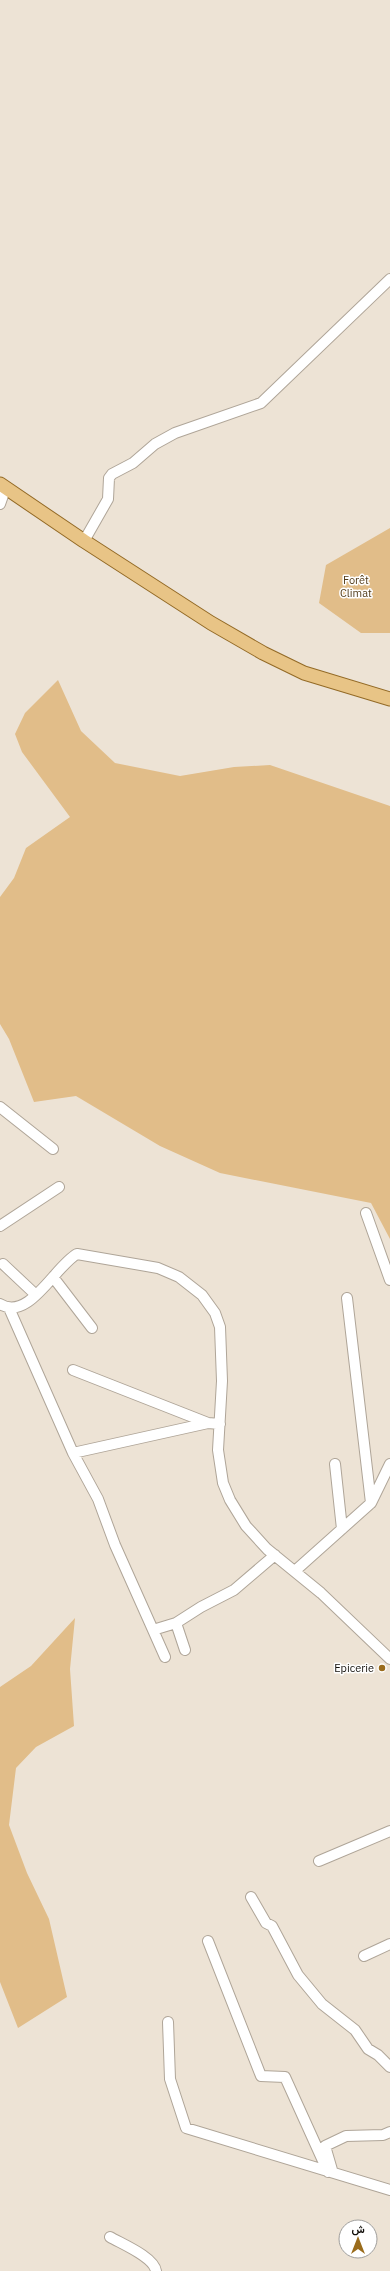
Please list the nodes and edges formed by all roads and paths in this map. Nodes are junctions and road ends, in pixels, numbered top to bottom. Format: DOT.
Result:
graph roads {
  1 [pos="390,278"];
  2 [pos="3,486"];
  3 [pos="0,504"];
  4 [pos="84,541"];
  5 [pos="390,699"];
  6 [pos="0,1107"];
  7 [pos="52,1150"];
  8 [pos="59,1187"];
  9 [pos="366,1213"];
  10 [pos="0,1226"];
  11 [pos="3,1264"];
  12 [pos="53,1277"];
  13 [pos="390,1280"];
  14 [pos="36,1296"];
  15 [pos="347,1298"];
  16 [pos="5,1306"];
  17 [pos="92,1328"];
  18 [pos="73,1370"];
  19 [pos="208,1423"];
  20 [pos="220,1424"];
  21 [pos="73,1453"];
  22 [pos="335,1464"];
  23 [pos="390,1464"];
  24 [pos="371,1503"];
  25 [pos="342,1529"];
  26 [pos="275,1555"];
  27 [pos="296,1570"];
  28 [pos="176,1623"];
  29 [pos="153,1630"];
  30 [pos="184,1650"];
  31 [pos="165,1657"];
  32 [pos="390,1659"];
  33 [pos="390,1831"];
  34 [pos="318,1861"];
  35 [pos="251,1897"];
  36 [pos="208,1941"];
  37 [pos="390,1944"];
  38 [pos="364,1956"];
  39 [pos="168,2022"];
  40 [pos="390,2067"];
  41 [pos="390,2132"];
  42 [pos="330,2173"];
  43 [pos="390,2190"];
  44 [pos="110,2237"];
  45 [pos="156,2271"];
  1 -- 4 [label="street"];
  2 -- 3 [label="street"];
  2 -- 4 [label="main road"];
  4 -- 5 [label="main road"];
  6 -- 7 [label="street"];
  8 -- 10 [label="street"];
  9 -- 13 [label="street"];
  11 -- 14 [label="street"];
  12 -- 14 [label="street"];
  12 -- 17 [label="street"];
  12 -- 20 [label="street"];
  14 -- 16 [label="street"];
  15 -- 24 [label="street"];
  16 -- 21 [label="street"];
  18 -- 19 [label="street"];
  19 -- 20 [label="street"];
  19 -- 21 [label="street"];
  20 -- 26 [label="street"];
  21 -- 29 [label="street"];
  22 -- 25 [label="street"];
  23 -- 24 [label="street"];
  24 -- 25 [label="street"];
  25 -- 27 [label="street"];
  26 -- 27 [label="street"];
  26 -- 28 [label="street"];
  27 -- 32 [label="street"];
  28 -- 29 [label="street"];
  28 -- 30 [label="street"];
  29 -- 31 [label="street"];
  33 -- 34 [label="street"];
  35 -- 40 [label="street"];
  36 -- 42 [label="street"];
  37 -- 38 [label="street"];
  39 -- 42 [label="street"];
  41 -- 42 [label="street"];
  42 -- 43 [label="street"];
  44 -- 45 [label="street"];
}
